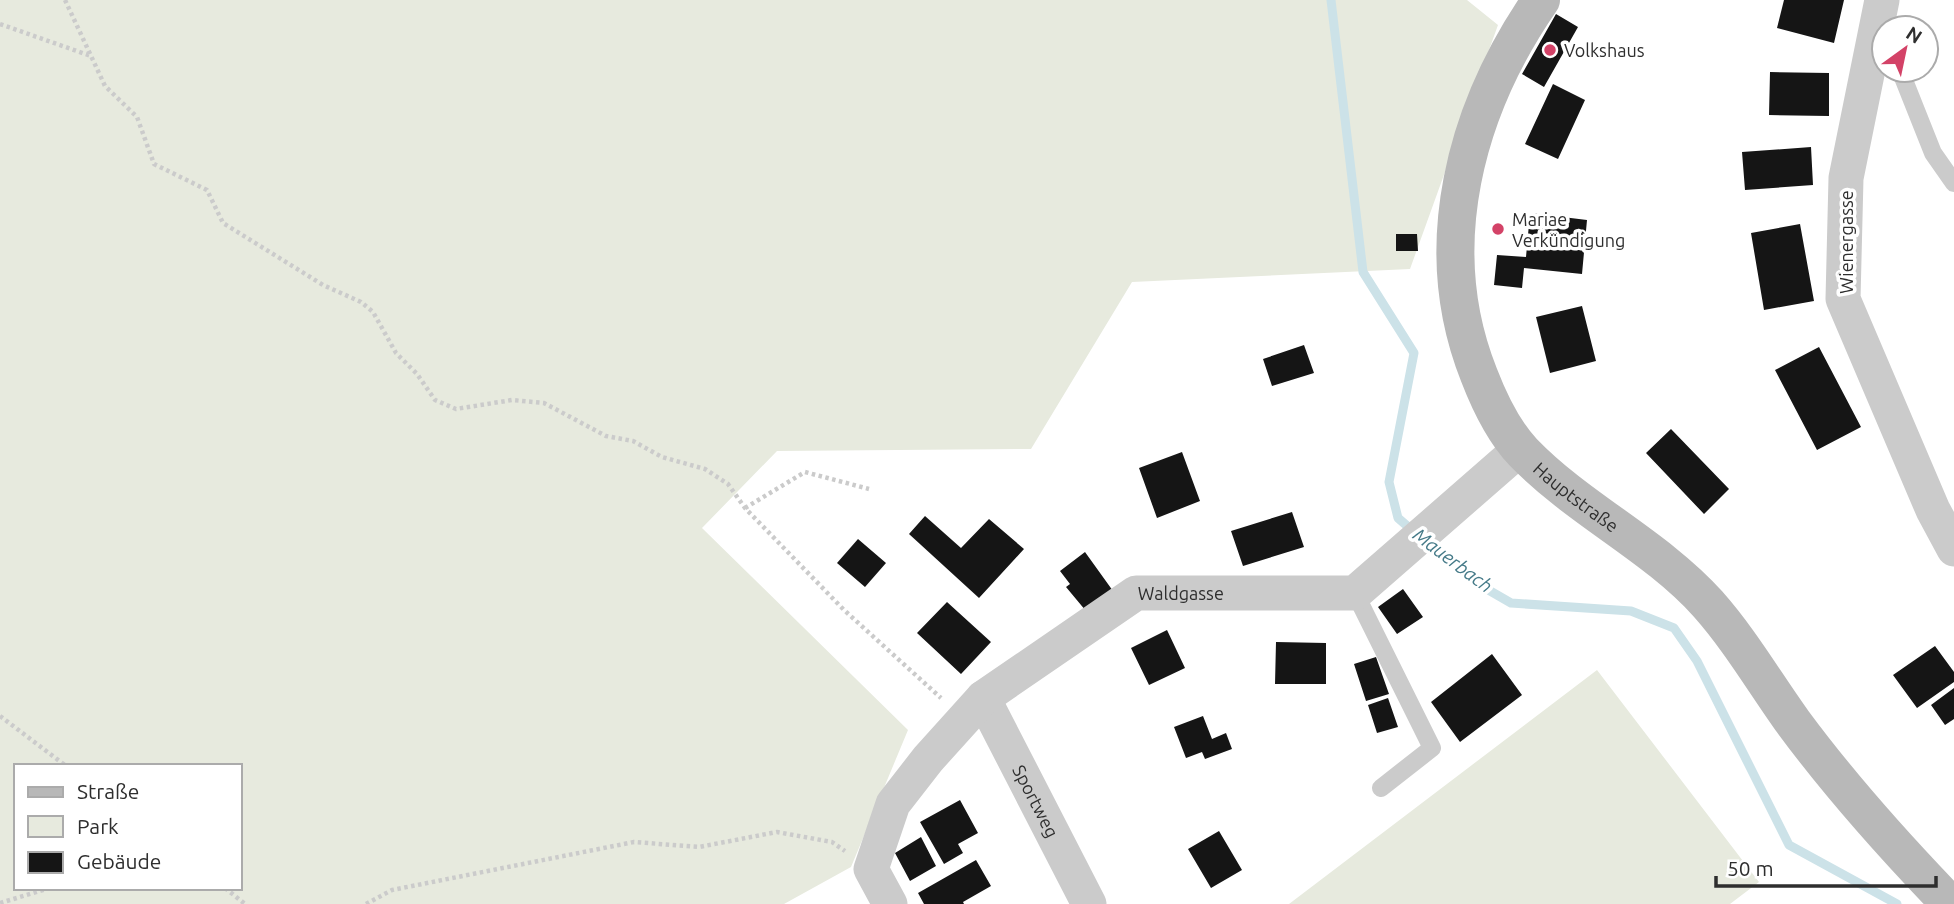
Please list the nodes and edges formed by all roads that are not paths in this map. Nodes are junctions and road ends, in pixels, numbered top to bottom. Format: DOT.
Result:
graph roads {
  1 [pos="1541,0"];
  2 [pos="1882,0"];
  3 [pos="1906,84"];
  4 [pos="1954,183"];
  5 [pos="1520,449"];
  6 [pos="1954,549"];
  7 [pos="1355,593"];
  8 [pos="974,708"];
  9 [pos="1381,788"];
  10 [pos="890,904"];
  11 [pos="1089,904"];
  12 [pos="1950,904"];
  1 -- 5 [label="main road, Hauptstraße"];
  2 -- 6 [label="street, Wienergasse"];
  3 -- 4 [label="lane"];
  5 -- 7 [label="street"];
  5 -- 12 [label="main road, Hauptstraße"];
  7 -- 8 [label="street, Waldgasse"];
  7 -- 9 [label="lane"];
  8 -- 10 [label="street, Waldgasse"];
  8 -- 11 [label="street, Sportweg"];
}
